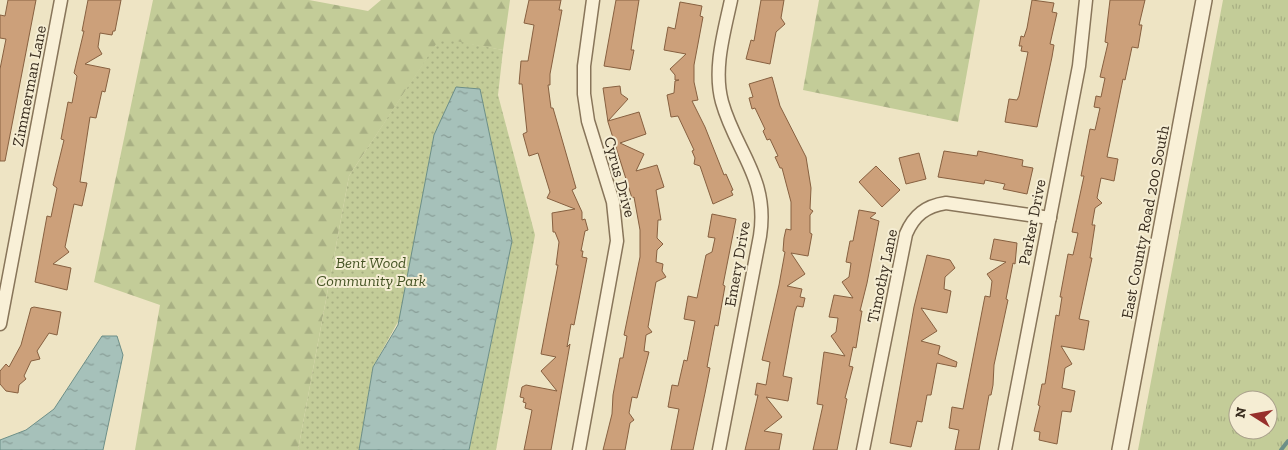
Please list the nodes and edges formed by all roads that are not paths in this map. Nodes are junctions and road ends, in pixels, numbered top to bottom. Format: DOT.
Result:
graph roads {
  1 [pos="61,0"];
  2 [pos="594,0"];
  3 [pos="731,0"];
  4 [pos="1086,0"];
  5 [pos="1204,0"];
  6 [pos="1050,218"];
  7 [pos="0,324"];
  8 [pos="579,450"];
  9 [pos="719,450"];
  10 [pos="863,450"];
  11 [pos="1005,450"];
  12 [pos="1120,450"];
  1 -- 7 [label="street, Zimmerman Lane"];
  2 -- 8 [label="street, Cyrus Drive"];
  3 -- 9 [label="street, Emery Drive"];
  4 -- 6 [label="street, Parker Drive"];
  5 -- 12 [label="street, East County Road 200 South"];
  6 -- 10 [label="street, Timothy Lane"];
  6 -- 11 [label="street, Parker Drive"];
}
